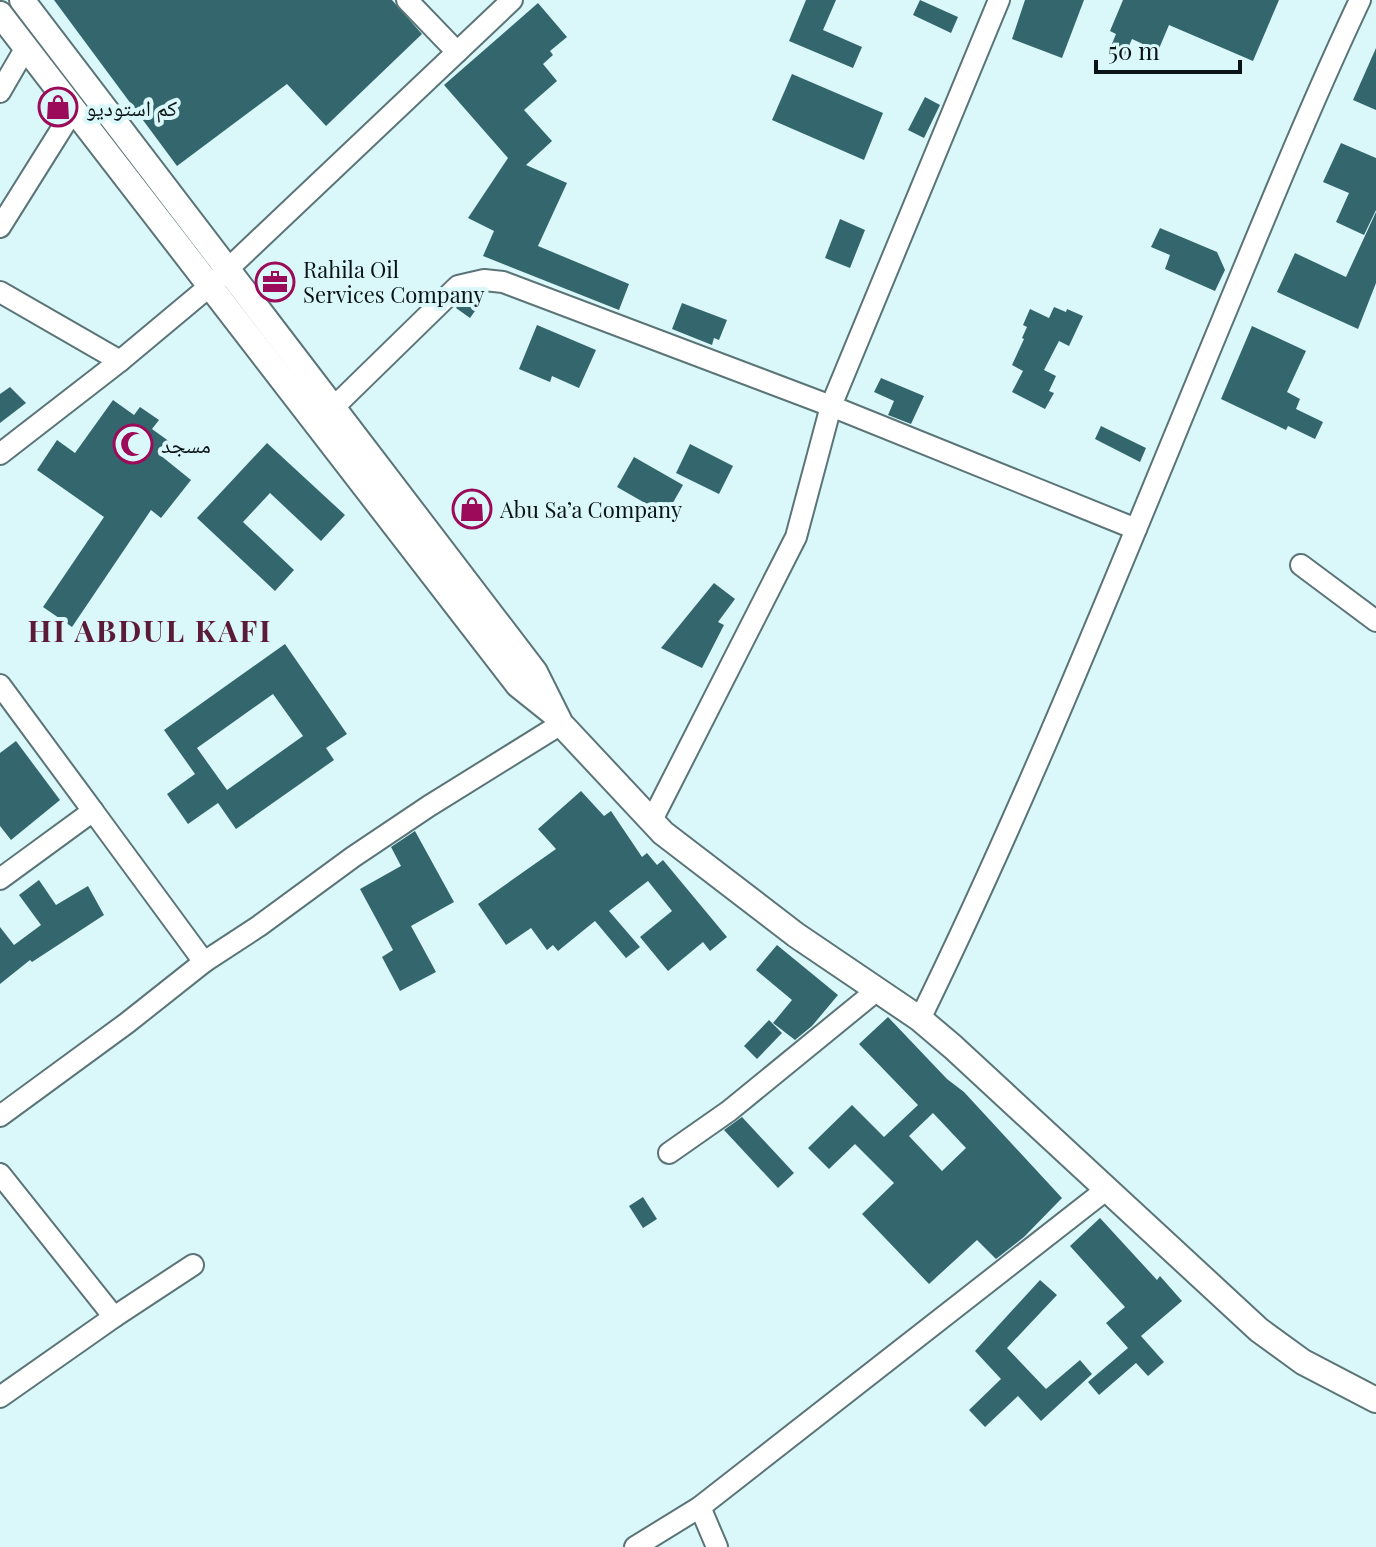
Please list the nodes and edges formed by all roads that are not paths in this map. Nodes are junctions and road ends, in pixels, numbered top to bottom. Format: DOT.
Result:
graph roads {
  1 [pos="22,0"];
  2 [pos="407,0"];
  3 [pos="512,0"];
  4 [pos="999,0"];
  5 [pos="1360,0"];
  6 [pos="0,14"];
  7 [pos="25,49"];
  8 [pos="457,52"];
  9 [pos="0,92"];
  10 [pos="74,109"];
  11 [pos="0,227"];
  12 [pos="219,277"];
  13 [pos="0,292"];
  14 [pos="120,361"];
  15 [pos="831,406"];
  16 [pos="334,407"];
  17 [pos="0,454"];
  18 [pos="1136,529"];
  19 [pos="1301,565"];
  20 [pos="1376,621"];
  21 [pos="0,685"];
  22 [pos="558,719"];
  23 [pos="93,811"];
  24 [pos="651,822"];
  25 [pos="0,879"];
  26 [pos="204,962"];
  27 [pos="876,991"];
  28 [pos="920,1019"];
  29 [pos="0,1116"];
  30 [pos="669,1153"];
  31 [pos="0,1174"];
  32 [pos="1107,1189"];
  33 [pos="193,1265"];
  34 [pos="114,1317"];
  35 [pos="0,1397"];
  36 [pos="1376,1400"];
  37 [pos="700,1507"];
  38 [pos="635,1547"];
  39 [pos="717,1547"];
  1 -- 12 [label="street"];
  2 -- 8 [label="street"];
  3 -- 8 [label="street"];
  4 -- 15 [label="street"];
  5 -- 18 [label="street"];
  6 -- 7 [label="street"];
  7 -- 9 [label="street"];
  7 -- 10 [label="street"];
  8 -- 12 [label="street"];
  10 -- 11 [label="street"];
  10 -- 12 [label="street"];
  12 -- 14 [label="street"];
  12 -- 16 [label="street"];
  12 -- 22 [label="street"];
  13 -- 14 [label="street"];
  14 -- 17 [label="street"];
  15 -- 16 [label="street"];
  15 -- 18 [label="street"];
  15 -- 24 [label="street"];
  16 -- 22 [label="street"];
  18 -- 28 [label="street"];
  19 -- 20 [label="street"];
  21 -- 23 [label="street"];
  22 -- 24 [label="street"];
  22 -- 26 [label="street"];
  23 -- 25 [label="street"];
  23 -- 26 [label="street"];
  24 -- 27 [label="street"];
  26 -- 29 [label="street"];
  27 -- 28 [label="street"];
  27 -- 30 [label="street"];
  28 -- 32 [label="street"];
  31 -- 34 [label="street"];
  32 -- 36 [label="street"];
  32 -- 37 [label="street"];
  33 -- 34 [label="street"];
  34 -- 35 [label="street"];
  37 -- 38 [label="street"];
  37 -- 39 [label="street"];
}
